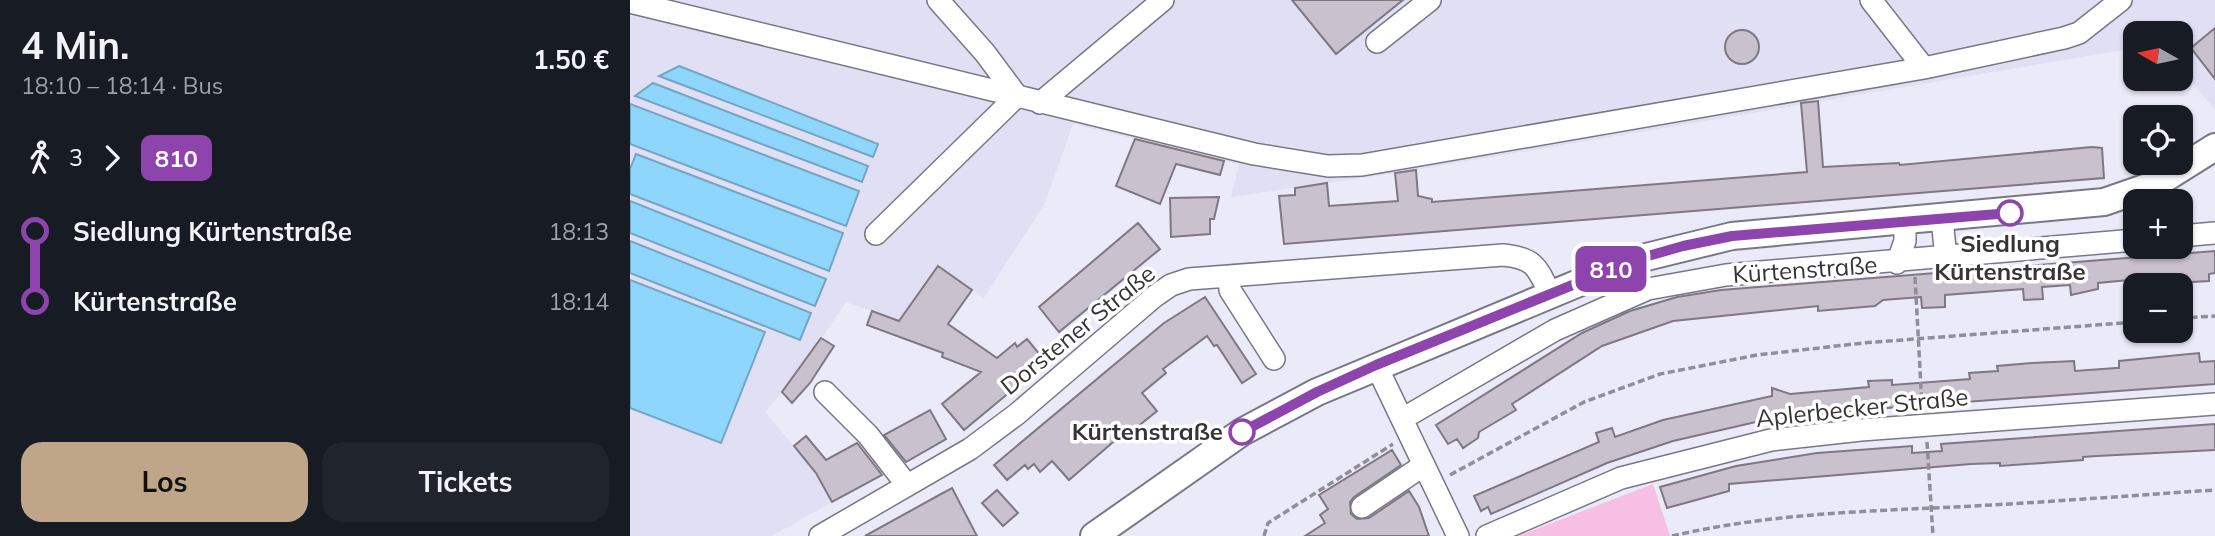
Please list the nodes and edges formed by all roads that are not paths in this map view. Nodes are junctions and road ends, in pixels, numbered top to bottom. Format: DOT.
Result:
graph roads {
  1 [pos="938,0"];
  2 [pos="1163,0"];
  3 [pos="1430,0"];
  4 [pos="1871,0"];
  5 [pos="2121,0"];
  6 [pos="633,2"];
  7 [pos="1377,42"];
  8 [pos="1924,68"];
  9 [pos="1017,96"];
  10 [pos="1040,103"];
  11 [pos="2215,147"];
  12 [pos="1942,219"];
  13 [pos="1905,222"];
  14 [pos="2215,233"];
  15 [pos="876,234"];
  16 [pos="2193,235"];
  17 [pos="2123,241"];
  18 [pos="1701,242"];
  19 [pos="1946,258"];
  20 [pos="1906,262"];
  21 [pos="1229,276"];
  22 [pos="1713,277"];
  23 [pos="1550,294"];
  24 [pos="1274,359"];
  25 [pos="1376,365"];
  26 [pos="825,392"];
  27 [pos="2215,404"];
  28 [pos="1406,426"];
  29 [pos="1424,465"];
  30 [pos="907,485"];
  31 [pos="1362,506"];
  32 [pos="820,536"];
  33 [pos="1094,536"];
  34 [pos="1458,536"];
  35 [pos="1487,536"];
  1 -- 9 [label="street"];
  2 -- 10 [label="street"];
  3 -- 7 [label="street"];
  4 -- 8 [label="street"];
  5 -- 8 [label="street"];
  6 -- 9 [label="street"];
  8 -- 10 [label="street"];
  9 -- 10 [label="street"];
  9 -- 15 [label="street"];
  11 -- 12 [label="main road, Kürtenstraße"];
  12 -- 13 [label="main road, Kürtenstraße"];
  12 -- 19 [label="street"];
  13 -- 18 [label="main road, Kürtenstraße"];
  13 -- 20 [label="street, Kürtenstraße"];
  14 -- 16 [label="street"];
  17 -- 19 [label="street, Kürtenstraße"];
  18 -- 22 [label="street, Kürtenstraße"];
  18 -- 23 [label="main road, Kürtenstraße"];
  19 -- 20 [label="street, Kürtenstraße"];
  20 -- 22 [label="street, Kürtenstraße"];
  21 -- 23 [label="street, Dorstener Straße"];
  21 -- 24 [label="street"];
  21 -- 30 [label="street, Dorstener Straße"];
  22 -- 28 [label="street, Kürtenstraße"];
  23 -- 25 [label="main road, Kürtenstraße"];
  25 -- 28 [label="street"];
  25 -- 33 [label="main road, Kürtenstraße"];
  26 -- 30 [label="street"];
  27 -- 35 [label="street, Aplerbecker Straße"];
  28 -- 29 [label="street"];
  29 -- 31 [label="street"];
  29 -- 34 [label="street"];
  30 -- 32 [label="street, Dorstener Straße"];
}
